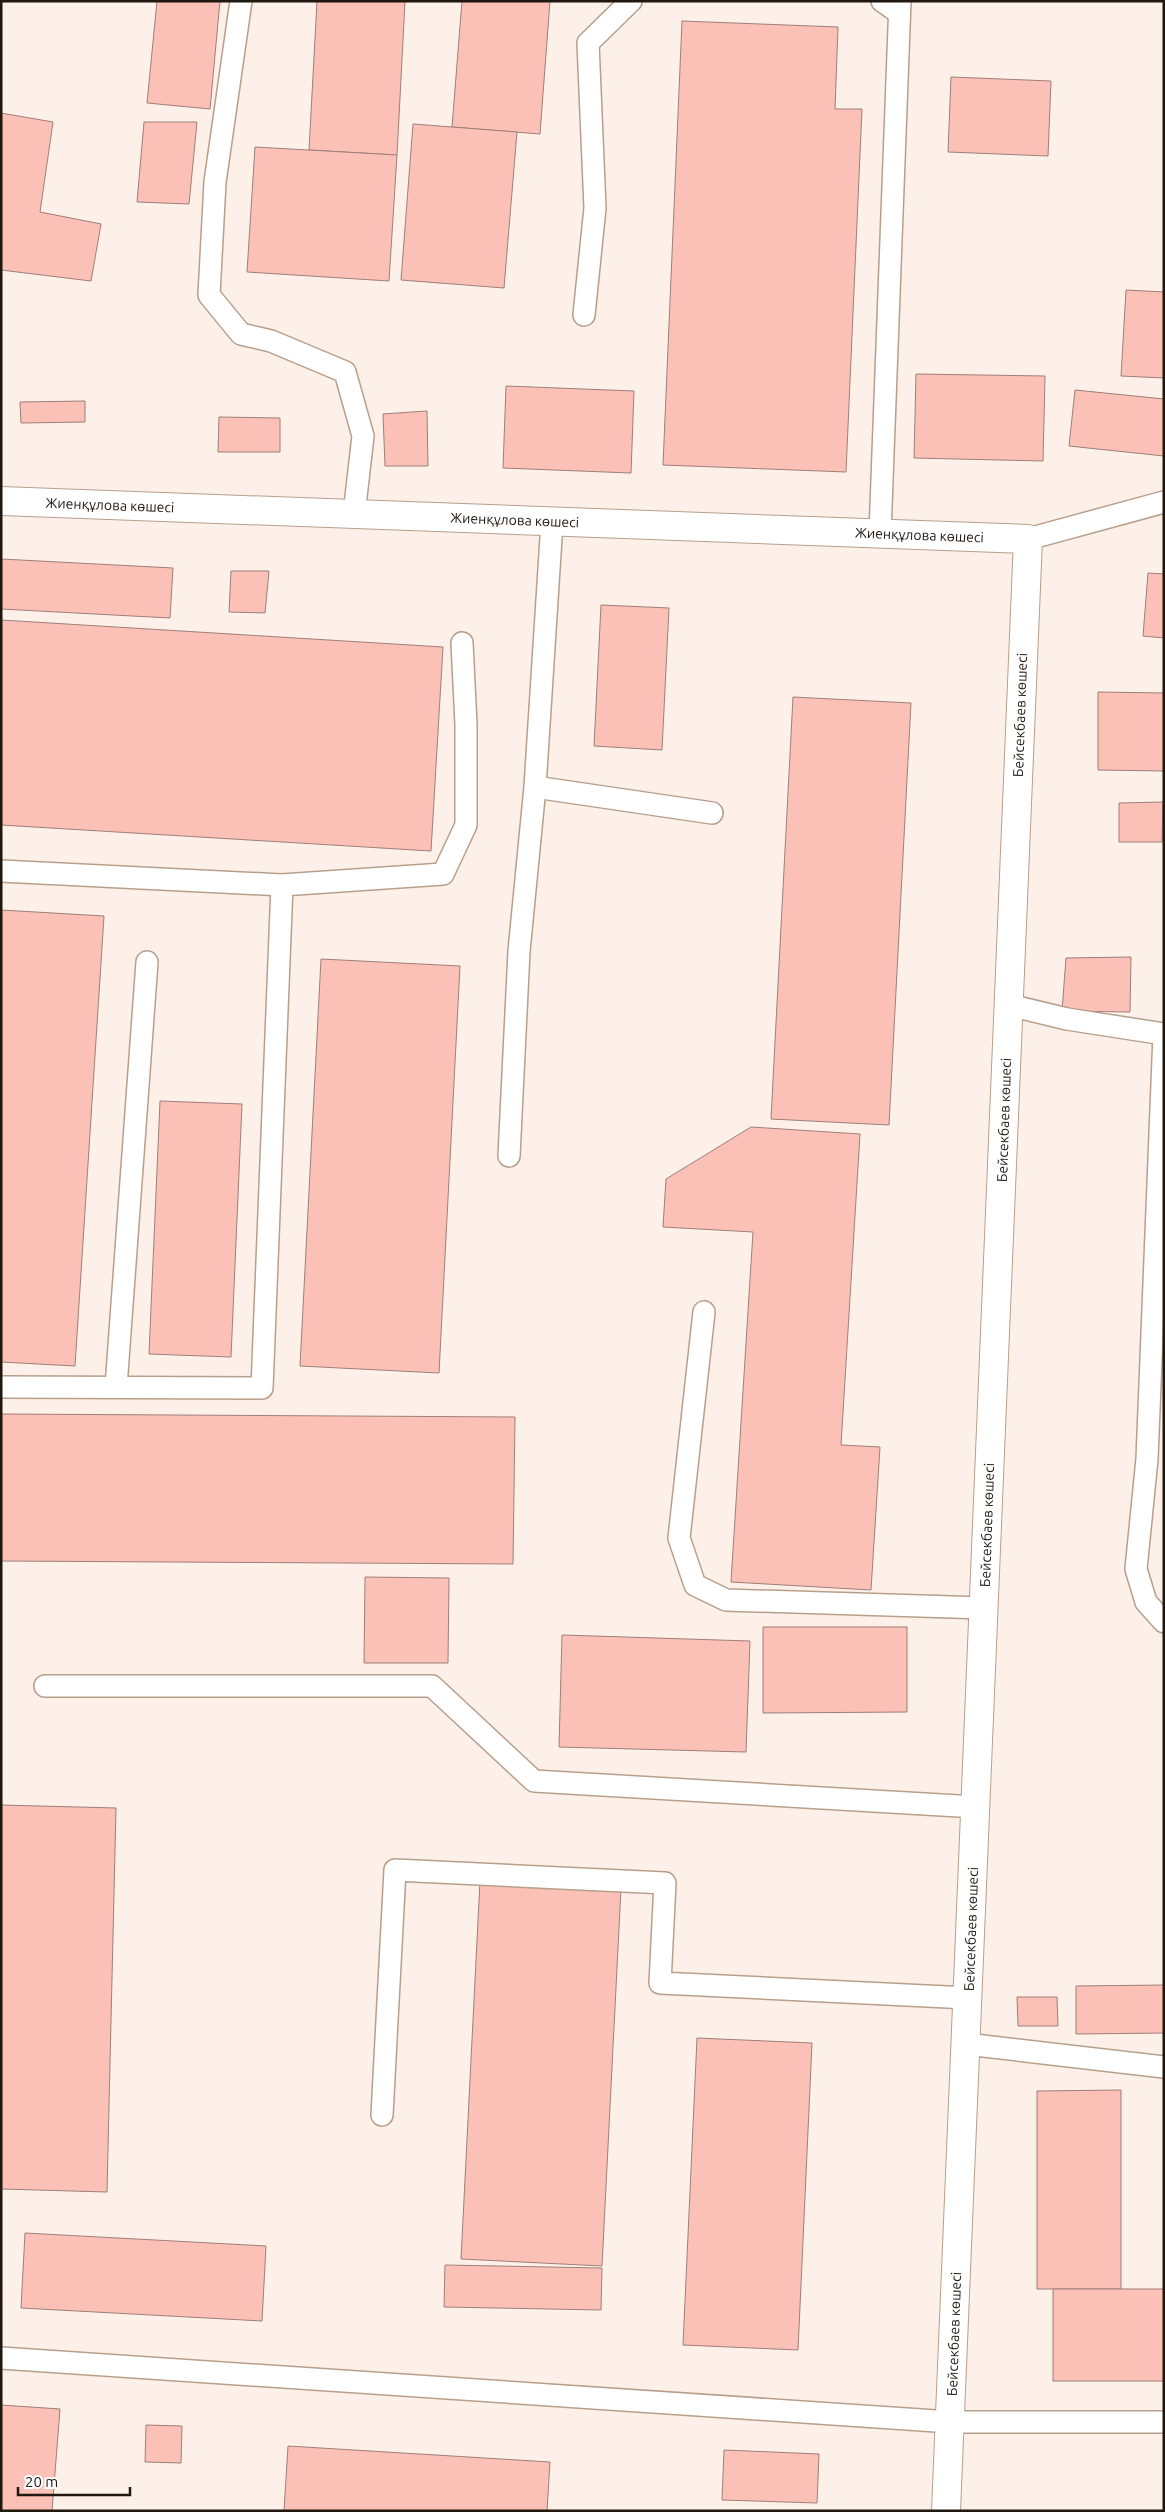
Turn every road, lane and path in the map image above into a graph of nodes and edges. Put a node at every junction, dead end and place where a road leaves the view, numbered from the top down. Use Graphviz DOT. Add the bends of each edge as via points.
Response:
graph roads {
  1 [pos="241,1"];
  2 [pos="631,1"];
  3 [pos="894,5"];
  4 [pos="584,315"];
  5 [pos="1,501"];
  6 [pos="1164,502"];
  7 [pos="354,514"];
  8 [pos="552,522"];
  9 [pos="880,534"];
  10 [pos="1028,539"];
  11 [pos="462,643"];
  12 [pos="535,787"];
  13 [pos="712,814"];
  14 [pos="1,871"];
  15 [pos="282,885"];
  16 [pos="147,962"];
  17 [pos="1009,1005"];
  18 [pos="1164,1034"];
  19 [pos="509,1156"];
  20 [pos="704,1312"];
  21 [pos="1,1387"];
  22 [pos="116,1387"];
  23 [pos="984,1608"];
  24 [pos="1164,1622"];
  25 [pos="45,1686"];
  26 [pos="976,1807"];
  27 [pos="968,1998"];
  28 [pos="966,2044"];
  29 [pos="1164,2067"];
  30 [pos="382,2115"];
  31 [pos="1,2358"];
  32 [pos="951,2422"];
  33 [pos="1164,2422"];
  34 [pos="946,2511"];
  1 -- 7 [label="lane" via="215,182 209,295 241,334 272,342 345,372 363,436"];
  2 -- 4 [label="lane" via="588,43 595,208"];
  3 -- 9 [label="lane"];
  5 -- 7 [label="street, Жиенқұлова көшесі"];
  6 -- 10 [label="lane"];
  7 -- 8 [label="street, Жиенқұлова көшесі"];
  8 -- 9 [label="street, Жиенқұлова көшесі"];
  8 -- 12 [label="lane"];
  9 -- 10 [label="street, Жиенқұлова көшесі"];
  10 -- 17 [label="street, Бейсекбаев көшесі"];
  11 -- 15 [label="lane" via="466,826 442,874"];
  12 -- 13 [label="lane"];
  12 -- 19 [label="lane" via="519,951"];
  14 -- 15 [label="lane"];
  15 -- 22 [label="lane" via="262,1388"];
  16 -- 22 [label="lane"];
  17 -- 18 [label="lane" via="1067,1019"];
  17 -- 23 [label="street, Бейсекбаев көшесі"];
  18 -- 24 [label="lane" via="1147,1459 1136,1569 1146,1602"];
  20 -- 23 [label="lane" via="679,1538 695,1585 726,1600"];
  21 -- 22 [label="lane"];
  23 -- 26 [label="street, Бейсекбаев көшесі"];
  25 -- 26 [label="lane" via="432,1686 534,1781"];
  26 -- 27 [label="street, Бейсекбаев көшесі"];
  27 -- 28 [label="street, Бейсекбаев көшесі"];
  27 -- 30 [label="lane" via="660,1982 665,1883 395,1870"];
  28 -- 29 [label="lane"];
  28 -- 32 [label="street, Бейсекбаев көшесі"];
  31 -- 32 [label="lane"];
  32 -- 33 [label="lane"];
  32 -- 34 [label="street, Бейсекбаев көшесі"];
}
